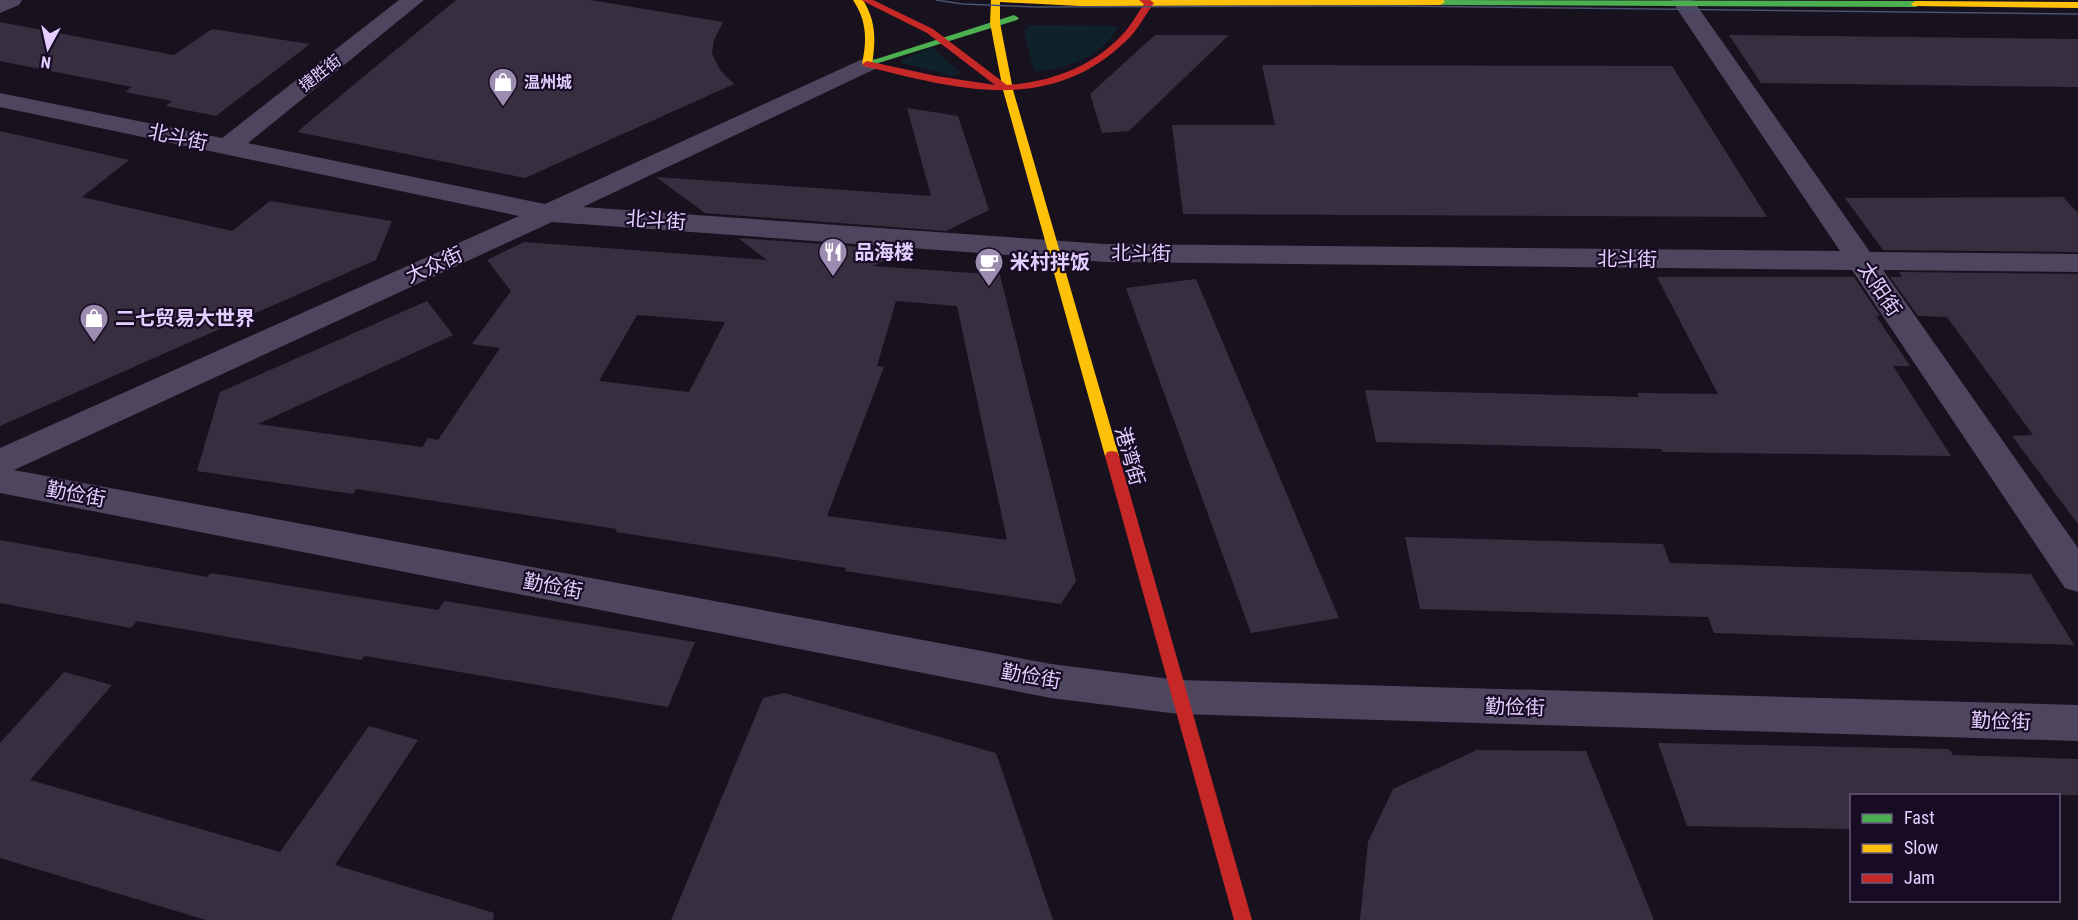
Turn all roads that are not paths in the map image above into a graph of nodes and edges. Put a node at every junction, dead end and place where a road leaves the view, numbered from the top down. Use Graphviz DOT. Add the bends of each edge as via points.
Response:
graph roads {
  1 [pos="11,0"];
  2 [pos="413,0"];
  3 [pos="858,0"];
  4 [pos="866,0"];
  5 [pos="996,0"];
  6 [pos="1003,0"];
  7 [pos="1146,1"];
  8 [pos="1386,1"];
  9 [pos="1683,1"];
  10 [pos="1080,3"];
  11 [pos="982,5"];
  12 [pos="0,6"];
  13 [pos="2076,7"];
  14 [pos="995,23"];
  15 [pos="937,32"];
  16 [pos="867,64"];
  17 [pos="1008,90"];
  18 [pos="0,100"];
  19 [pos="227,147"];
  20 [pos="548,213"];
  21 [pos="1052,249"];
  22 [pos="1861,261"];
  23 [pos="2078,263"];
  24 [pos="0,462"];
  25 [pos="0,480"];
  26 [pos="2078,577"];
  27 [pos="1178,697"];
  28 [pos="2078,723"];
  29 [pos="1243,920"];
  1 -- 12 [label="street"];
  2 -- 19 [label="street, 捷胜街"];
  3 -- 16 [label="main road" via="870,19 872,33"];
  4 -- 15 [label="main road"];
  5 -- 11 [label="main road"];
  5 -- 14 [label="main road, 港湾街"];
  6 -- 10 [label="main road"];
  7 -- 8 [label="main road"];
  7 -- 10 [label="main road"];
  7 -- 17 [label="main road" via="1124,39 1081,73 1040,87"];
  8 -- 9 [label="main road"];
  9 -- 13 [label="main road"];
  9 -- 22 [label="street, 太阳街"];
  10 -- 14 [label="main road"];
  14 -- 15 [label="main road"];
  14 -- 17 [label="main road, 港湾街"];
  15 -- 16 [label="main road"];
  15 -- 17 [label="main road"];
  16 -- 17 [label="main road"];
  16 -- 20 [label="street, 大众街"];
  17 -- 21 [label="main road, 港湾街"];
  18 -- 19 [label="street, 北斗街"];
  19 -- 20 [label="street, 北斗街"];
  20 -- 21 [label="street, 北斗街"];
  20 -- 24 [label="street, 大众街"];
  21 -- 22 [label="street, 北斗街" via="1105,253"];
  21 -- 27 [label="main road, 港湾街"];
  22 -- 23 [label="street, 北斗街"];
  22 -- 26 [label="street, 太阳街"];
  25 -- 27 [label="street, 勤俭街" via="1051,681"];
  27 -- 28 [label="street, 勤俭街"];
  27 -- 29 [label="main road, 港湾街"];
}
